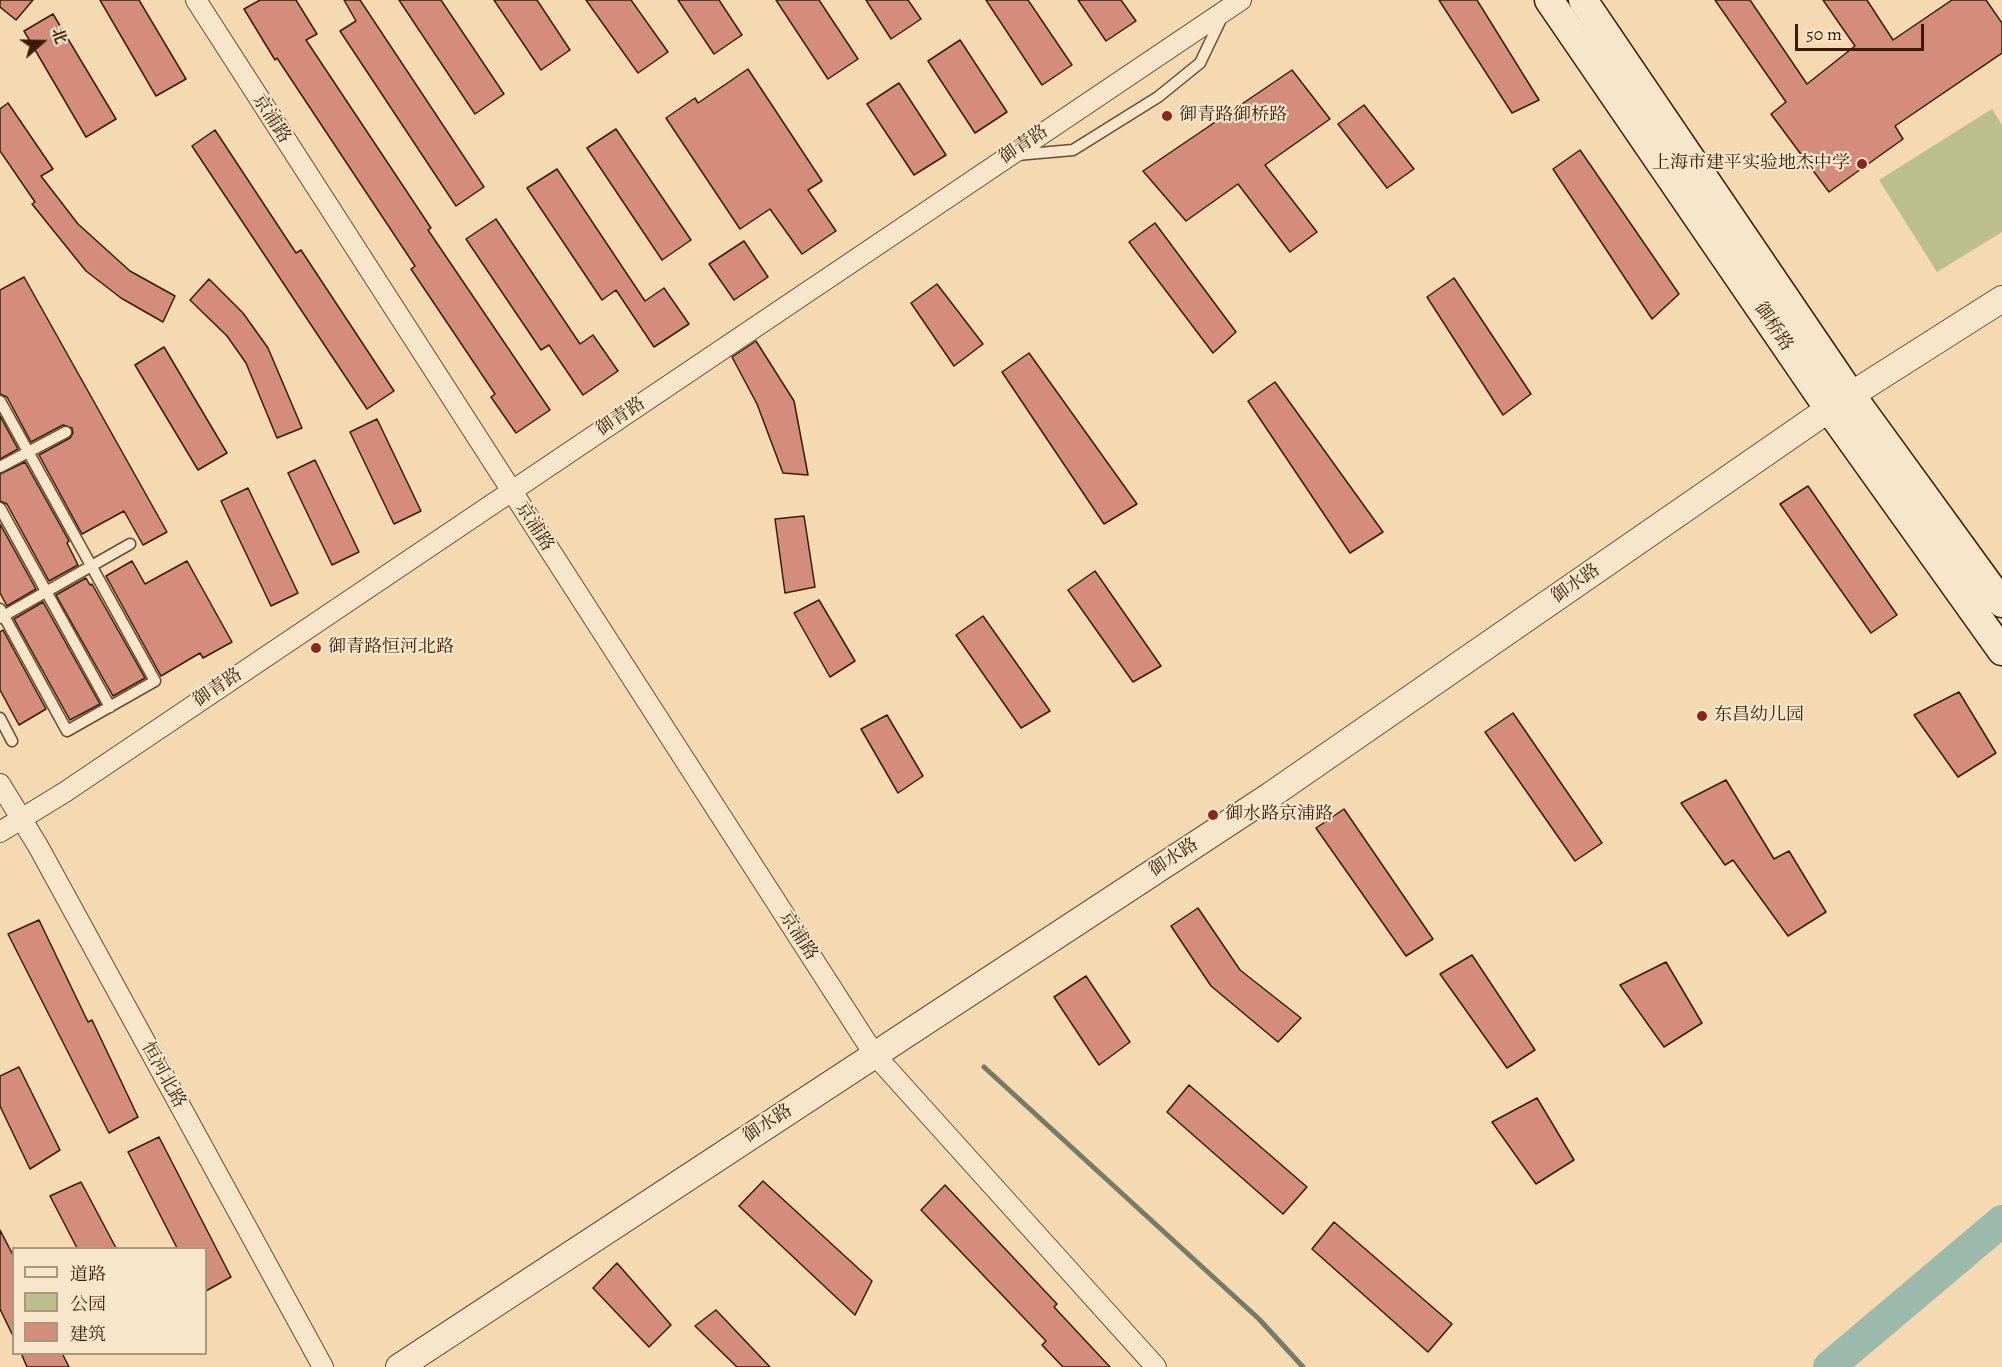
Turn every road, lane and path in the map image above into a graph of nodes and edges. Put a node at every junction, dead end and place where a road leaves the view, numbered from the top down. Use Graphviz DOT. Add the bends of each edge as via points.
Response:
graph roads {
  1 [pos="196,0"];
  2 [pos="1549,0"];
  3 [pos="1583,0"];
  4 [pos="1233,5"];
  5 [pos="1008,156"];
  6 [pos="2002,299"];
  7 [pos="0,401"];
  8 [pos="1840,402"];
  9 [pos="66,432"];
  10 [pos="28,452"];
  11 [pos="0,468"];
  12 [pos="511,491"];
  13 [pos="0,508"];
  14 [pos="130,544"];
  15 [pos="91,566"];
  16 [pos="46,591"];
  17 [pos="2002,603"];
  18 [pos="1,614"];
  19 [pos="2002,651"];
  20 [pos="110,707"];
  21 [pos="0,718"];
  22 [pos="12,741"];
  23 [pos="0,784"];
  24 [pos="22,820"];
  25 [pos="0,832"];
  26 [pos="874,1054"];
  27 [pos="323,1367"];
  28 [pos="399,1367"];
  29 [pos="1156,1367"];
  1 -- 12 [label="street, 京浦路"];
  2 -- 8 [label="main road, 御桥路"];
  3 -- 8 [label="main road, 御桥路"];
  4 -- 5 [label="street, 御青路"];
  4 -- 5 [label="lane" via="1200,63 1158,97 1073,150"];
  5 -- 12 [label="street, 御青路"];
  6 -- 8 [label="street, 御水路"];
  7 -- 10 [label="lane"];
  8 -- 17 [label="main road, 御桥路"];
  8 -- 19 [label="main road, 御桥路"];
  8 -- 26 [label="street, 御水路" via="1270,795"];
  9 -- 10 [label="lane"];
  10 -- 11 [label="lane"];
  10 -- 15 [label="lane"];
  12 -- 24 [label="street, 御青路"];
  12 -- 26 [label="street, 京浦路"];
  13 -- 16 [label="lane"];
  14 -- 15 [label="lane"];
  15 -- 16 [label="lane"];
  15 -- 20 [label="lane" via="155,681"];
  16 -- 18 [label="lane"];
  16 -- 20 [label="lane"];
  18 -- 20 [label="lane" via="67,731"];
  21 -- 22 [label="lane"];
  23 -- 24 [label="street, 恒河北路"];
  24 -- 25 [label="street, 御青路"];
  24 -- 27 [label="street, 恒河北路"];
  26 -- 28 [label="street, 御水路"];
  26 -- 29 [label="street, 京浦路"];
}
